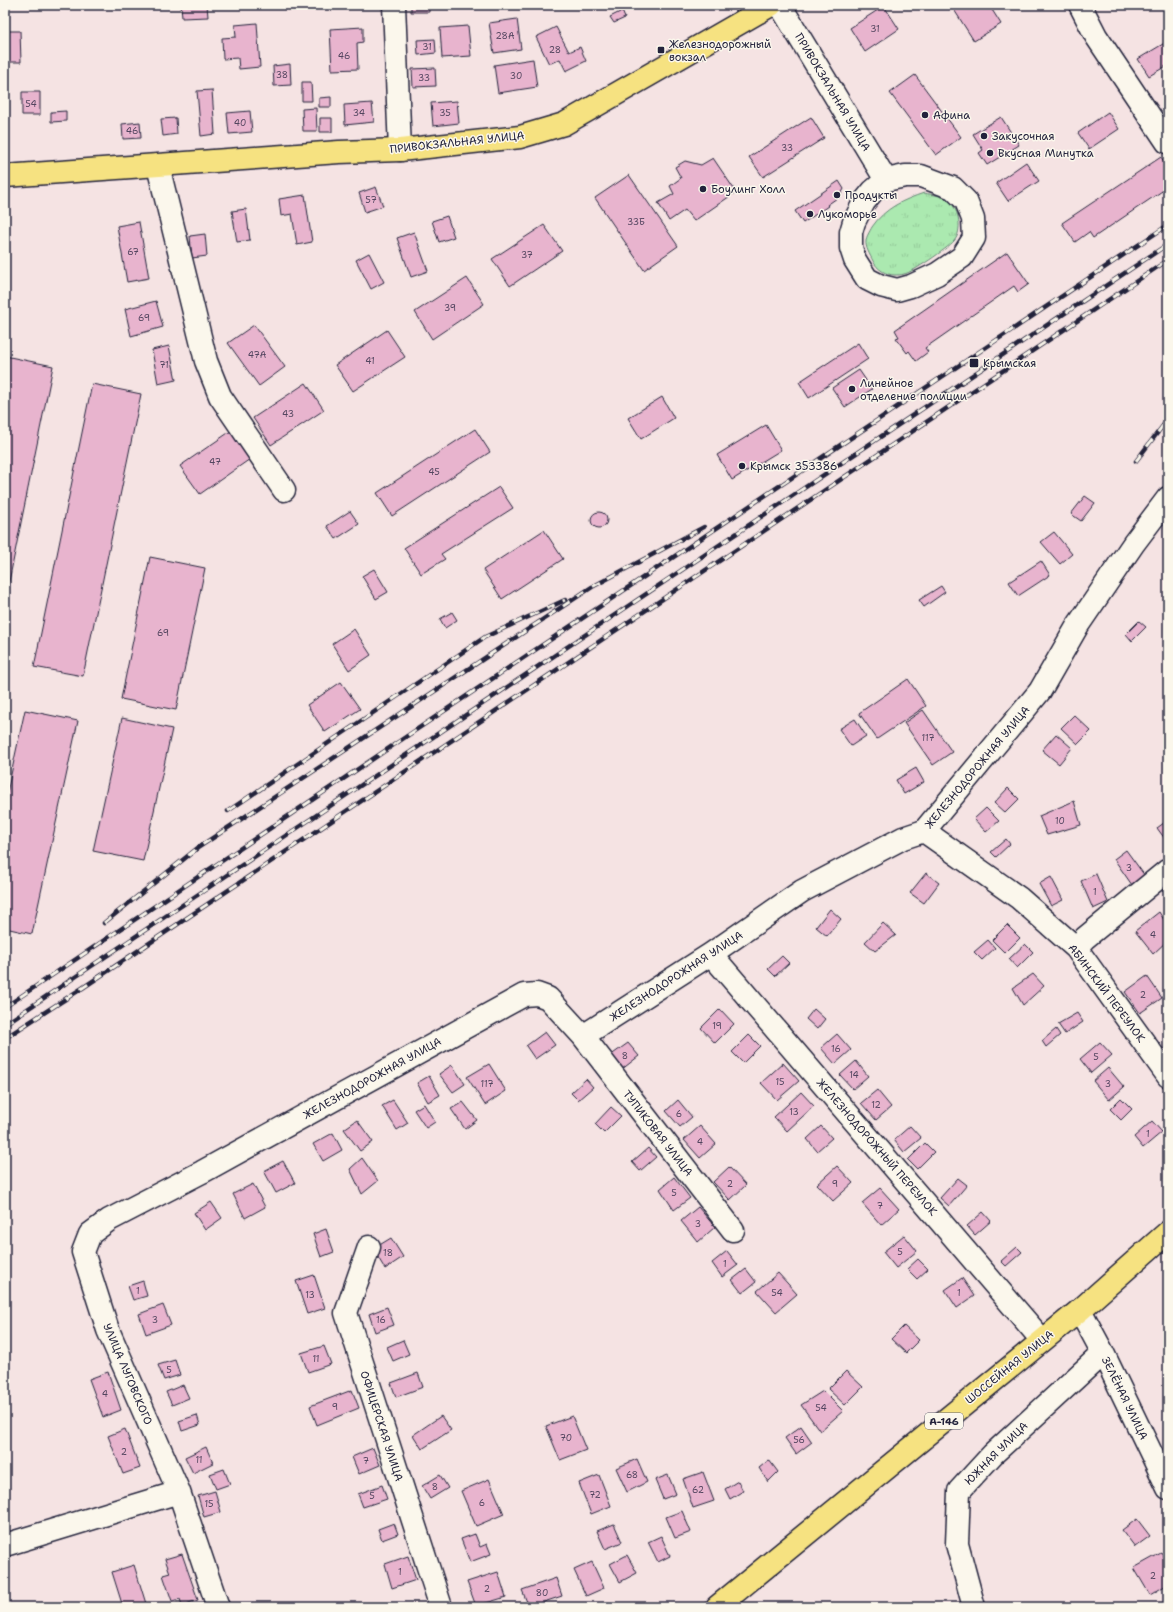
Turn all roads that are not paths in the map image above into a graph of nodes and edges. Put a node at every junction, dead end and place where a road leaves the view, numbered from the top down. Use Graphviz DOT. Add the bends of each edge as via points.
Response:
graph roads {
  1 [pos="394,5"];
  2 [pos="771,5"];
  3 [pos="780,5"];
  4 [pos="1080,5"];
  5 [pos="1168,141"];
  6 [pos="400,150"];
  7 [pos="158,166"];
  8 [pos="5,176"];
  9 [pos="886,180"];
  10 [pos="284,490"];
  11 [pos="1168,499"];
  12 [pos="924,831"];
  13 [pos="1168,870"];
  14 [pos="1076,948"];
  15 [pos="711,954"];
  16 [pos="582,1036"];
  17 [pos="1168,1076"];
  18 [pos="733,1230"];
  19 [pos="1168,1232"];
  20 [pos="369,1247"];
  21 [pos="83,1252"];
  22 [pos="1080,1310"];
  23 [pos="1042,1340"];
  24 [pos="1103,1353"];
  25 [pos="1168,1488"];
  26 [pos="179,1492"];
  27 [pos="5,1545"];
  28 [pos="218,1607"];
  29 [pos="441,1607"];
  30 [pos="717,1607"];
  31 [pos="974,1607"];
  1 -- 6 [label="street"];
  2 -- 6 [label="main road, ПРИВОКЗАЛЬНАЯ УЛИЦА" via="564,124 520,137"];
  3 -- 9 [label="street, ПРИВОКЗАЛЬНАЯ УЛИЦА"];
  4 -- 5 [label="street" via="1096,36"];
  6 -- 7 [label="main road, ПРИВОКЗАЛЬНАЯ УЛИЦА" via="339,152"];
  7 -- 8 [label="main road, ПРИВОКЗАЛЬНАЯ УЛИЦА"];
  7 -- 10 [label="street" via="206,361 220,396"];
  9 -- 9 [label="street" via="864,202 851,232 851,248 867,279 898,290 937,274 962,257 974,238 973,219 966,201 953,188 921,176"];
  11 -- 12 [label="street, ЖЕЛЕЗНОДОРОЖНАЯ УЛИЦА" via="1134,543 1078,625 1040,691"];
  12 -- 14 [label="street, АБИНСКИЙ ПЕРЕУЛОК" via="1018,898"];
  12 -- 15 [label="street, ЖЕЛЕЗНОДОРОЖНАЯ УЛИЦА" via="903,838 802,891"];
  13 -- 14 [label="street"];
  14 -- 17 [label="street, АБИНСКИЙ ПЕРЕУЛОК"];
  15 -- 16 [label="street, ЖЕЛЕЗНОДОРОЖНАЯ УЛИЦА"];
  15 -- 23 [label="street, ЖЕЛЕЗНОДОРОЖНЫЙ ПЕРЕУЛОК"];
  16 -- 18 [label="street, ТУПИКОВАЯ УЛИЦА"];
  16 -- 21 [label="street, ЖЕЛЕЗНОДОРОЖНАЯ УЛИЦА" via="548,998 537,994 524,995 202,1172 109,1220 90,1234"];
  19 -- 22 [label="main road, ШОССЕЙНАЯ УЛИЦА / А-146"];
  20 -- 29 [label="street, ОФИЦЕРСКАЯ УЛИЦА" via="346,1313"];
  21 -- 26 [label="street, УЛИЦА ЛУГОВСКОГО" via="108,1330"];
  22 -- 23 [label="main road, ШОССЕЙНАЯ УЛИЦА / А-146"];
  22 -- 24 [label="street, ЗЕЛЁНАЯ УЛИЦА"];
  23 -- 30 [label="main road, ШОССЕЙНАЯ УЛИЦА / А-146"];
  24 -- 25 [label="street, ЗЕЛЁНАЯ УЛИЦА"];
  24 -- 31 [label="street, ЮЖНАЯ УЛИЦА" via="992,1454 959,1490 957,1544"];
  26 -- 27 [label="street"];
  26 -- 28 [label="street, УЛИЦА ЛУГОВСКОГО"];
}
